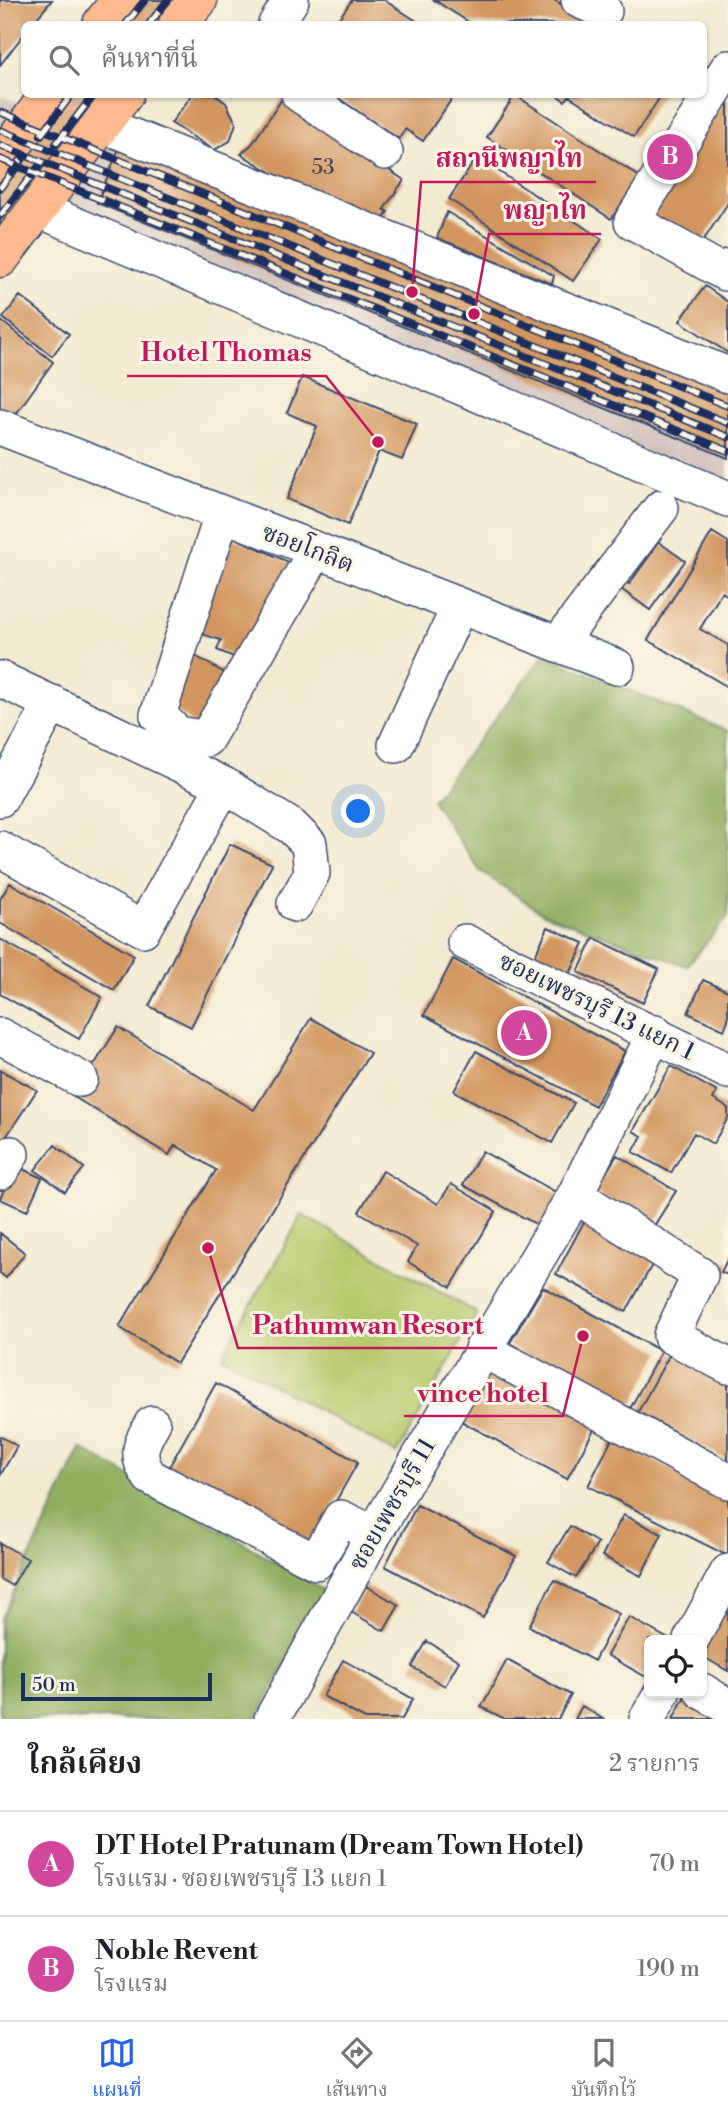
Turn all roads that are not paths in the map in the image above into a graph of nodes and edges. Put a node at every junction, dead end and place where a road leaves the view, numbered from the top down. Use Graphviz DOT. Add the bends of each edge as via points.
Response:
graph roads {
  1 [pos="121,0"];
  2 [pos="291,0"];
  3 [pos="104,21"];
  4 [pos="278,21"];
  5 [pos="728,68"];
  6 [pos="47,98"];
  7 [pos="121,98"];
  8 [pos="305,98"];
  9 [pos="101,124"];
  10 [pos="385,152"];
  11 [pos="0,162"];
  12 [pos="37,209"];
  13 [pos="0,258"];
  14 [pos="728,267"];
  15 [pos="728,375"];
  16 [pos="0,427"];
  17 [pos="728,499"];
  18 [pos="661,508"];
  19 [pos="222,515"];
  20 [pos="316,551"];
  21 [pos="458,607"];
  22 [pos="558,644"];
  23 [pos="617,667"];
  24 [pos="0,679"];
  25 [pos="52,703"];
  26 [pos="396,745"];
  27 [pos="224,785"];
  28 [pos="0,799"];
  29 [pos="0,849"];
  30 [pos="295,904"];
  31 [pos="465,942"];
  32 [pos="655,1033"];
  33 [pos="0,1037"];
  34 [pos="728,1071"];
  35 [pos="80,1079"];
  36 [pos="575,1195"];
  37 [pos="482,1349"];
  38 [pos="728,1366"];
  39 [pos="152,1424"];
  40 [pos="728,1481"];
  41 [pos="374,1534"];
  42 [pos="728,1572"];
  43 [pos="694,1635"];
  44 [pos="707,1694"];
  45 [pos="659,1698"];
  46 [pos="728,1707"];
  47 [pos="272,1719"];
  48 [pos="647,1719"];
  1 -- 3 [label="main road"];
  2 -- 4 [label="street"];
  5 -- 14 [label="street" via="632,221 725,273"];
  6 -- 11 [label="main road"];
  7 -- 9 [label="main road"];
  8 -- 10 [label="street"];
  9 -- 12 [label="main road"];
  9 -- 15 [label="street"];
  12 -- 13 [label="main road"];
  12 -- 17 [label="street"];
  16 -- 19 [label="street, ซอยโกลิต"];
  18 -- 22 [label="street"];
  19 -- 20 [label="street, ซอยโกลิต"];
  19 -- 20 [label="street" via="158,715 178,734 206,739"];
  20 -- 21 [label="street, ซอยโกลิต"];
  21 -- 22 [label="street, ซอยโกลิต"];
  21 -- 26 [label="street"];
  22 -- 23 [label="street, ซอยโกลิต"];
  24 -- 25 [label="street"];
  25 -- 27 [label="street"];
  25 -- 28 [label="street"];
  27 -- 29 [label="street" via="144,929"];
  27 -- 30 [label="street" via="292,827 309,844 313,873"];
  31 -- 32 [label="street, ซอยเพชรบุรี 13 แยก 1"];
  32 -- 34 [label="street, ซอยเพชรบุรี 13 แยก 1"];
  32 -- 36 [label="street, ซอยเพชรบุรี 11"];
  33 -- 35 [label="street"];
  36 -- 37 [label="street, ซอยเพชรบุรี 11"];
  36 -- 38 [label="street" via="700,1275 671,1336"];
  37 -- 40 [label="street"];
  37 -- 41 [label="street, ซอยเพชรบุรี 11"];
  39 -- 41 [label="street" via="139,1446 141,1464 150,1477 316,1562 341,1518"];
  41 -- 47 [label="street, ซอยเพชรบุรี 11"];
  42 -- 43 [label="street"];
  44 -- 46 [label="street"];
  45 -- 48 [label="street"];
}
